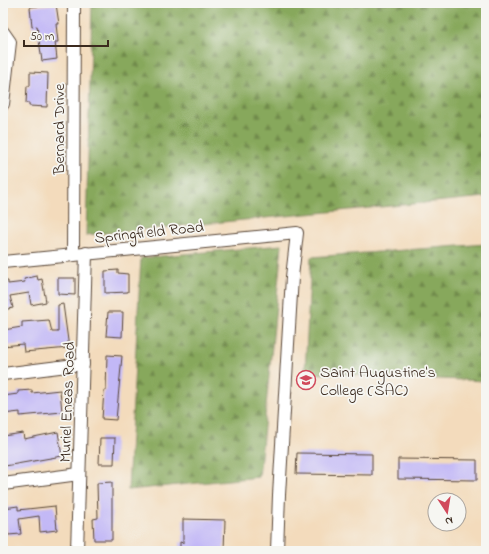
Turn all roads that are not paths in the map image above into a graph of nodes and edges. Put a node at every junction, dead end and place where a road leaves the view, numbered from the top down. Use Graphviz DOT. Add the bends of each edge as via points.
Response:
graph roads {
  1 [pos="74,3"];
  2 [pos="3,32"];
  3 [pos="3,104"];
  4 [pos="86,253"];
  5 [pos="73,255"];
  6 [pos="3,262"];
  7 [pos="83,364"];
  8 [pos="3,374"];
  9 [pos="79,474"];
  10 [pos="3,484"];
  11 [pos="77,551"];
  12 [pos="277,551"];
  1 -- 5 [label="street, Bernard Drive"];
  2 -- 3 [label="street" via="10,42"];
  4 -- 5 [label="street, Springfield Road"];
  4 -- 7 [label="street, Muriel Eneas Road"];
  4 -- 12 [label="street, Springfield Road" via="298,233 291,292"];
  5 -- 6 [label="street, Springfield Road"];
  7 -- 8 [label="street"];
  7 -- 9 [label="street, Muriel Eneas Road"];
  9 -- 10 [label="street"];
  9 -- 11 [label="street, Muriel Eneas Road"];
}
